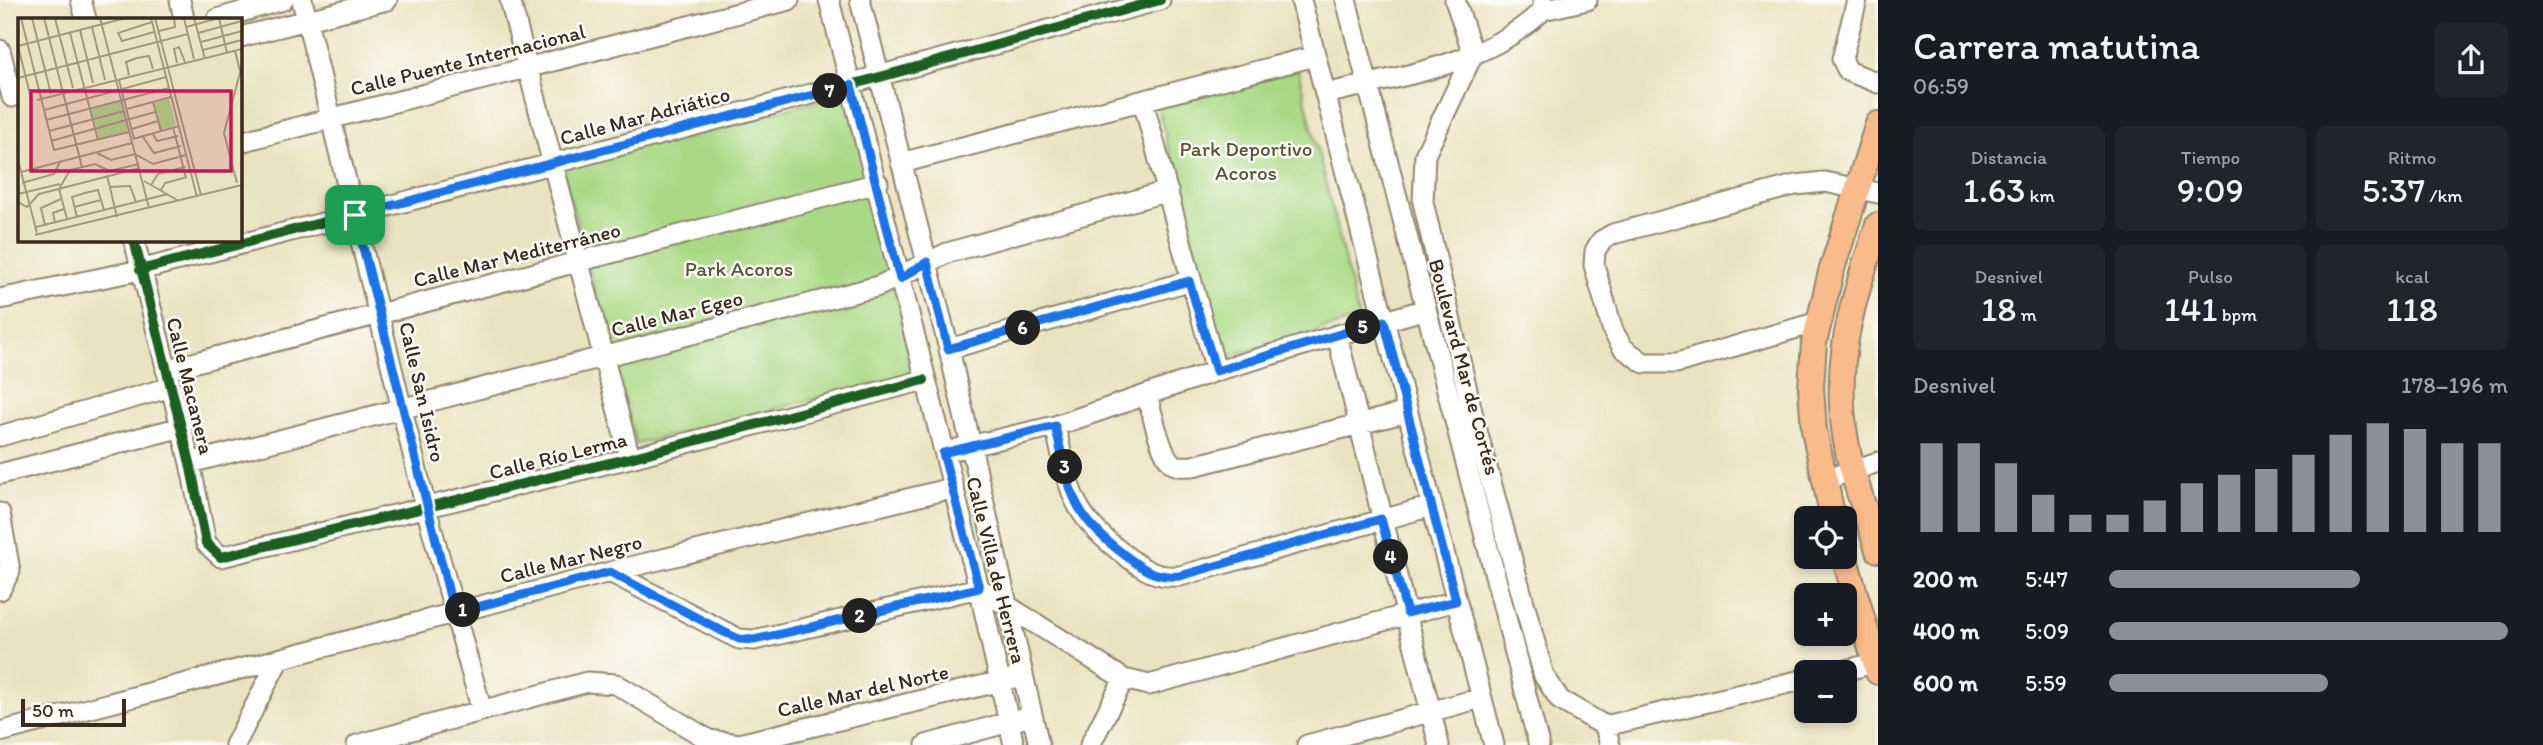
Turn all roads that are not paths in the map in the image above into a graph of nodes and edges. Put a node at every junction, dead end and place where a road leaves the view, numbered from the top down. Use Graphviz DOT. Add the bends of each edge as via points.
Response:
graph roads {
  1 [pos="81,0"];
  2 [pos="180,0"];
  3 [pos="283,0"];
  4 [pos="302,0"];
  5 [pos="387,0"];
  6 [pos="510,0"];
  7 [pos="789,0"];
  8 [pos="829,0"];
  9 [pos="860,0"];
  10 [pos="1160,0"];
  11 [pos="1301,0"];
  12 [pos="1346,0"];
  13 [pos="1455,0"];
  14 [pos="1587,0"];
  15 [pos="1857,0"];
  16 [pos="1543,5"];
  17 [pos="86,18"];
  18 [pos="184,18"];
  19 [pos="220,18"];
  20 [pos="306,19"];
  21 [pos="242,36"];
  22 [pos="0,50"];
  23 [pos="1473,54"];
  24 [pos="1315,56"];
  25 [pos="530,68"];
  26 [pos="880,75"];
  27 [pos="1367,83"];
  28 [pos="1878,83"];
  29 [pos="851,85"];
  30 [pos="1325,94"];
  31 [pos="10,98"];
  32 [pos="1143,101"];
  33 [pos="329,119"];
  34 [pos="1878,124"];
  35 [pos="242,141"];
  36 [pos="555,163"];
  37 [pos="901,163"];
  38 [pos="878,183"];
  39 [pos="1168,191"];
  40 [pos="1869,191"];
  41 [pos="355,215"];
  42 [pos="1878,225"];
  43 [pos="134,242"];
  44 [pos="927,262"];
  45 [pos="579,263"];
  46 [pos="141,270"];
  47 [pos="900,279"];
  48 [pos="1189,281"];
  49 [pos="0,299"];
  50 [pos="1426,309"];
  51 [pos="380,314"];
  52 [pos="1384,321"];
  53 [pos="1818,321"];
  54 [pos="1337,335"];
  55 [pos="948,349"];
  56 [pos="601,357"];
  57 [pos="1216,371"];
  58 [pos="169,379"];
  59 [pos="924,380"];
  60 [pos="1147,396"];
  61 [pos="403,410"];
  62 [pos="1408,412"];
  63 [pos="1359,424"];
  64 [pos="1055,426"];
  65 [pos="182,427"];
  66 [pos="0,436"];
  67 [pos="969,446"];
  68 [pos="943,453"];
  69 [pos="630,458"];
  70 [pos="1878,462"];
  71 [pos="190,463"];
  72 [pos="1854,471"];
  73 [pos="0,474"];
  74 [pos="1824,480"];
  75 [pos="952,488"];
  76 [pos="1432,506"];
  77 [pos="1830,506"];
  78 [pos="426,508"];
  79 [pos="0,513"];
  80 [pos="1381,519"];
  81 [pos="1874,524"];
  82 [pos="206,543"];
  83 [pos="1878,550"];
  84 [pos="1848,569"];
  85 [pos="610,572"];
  86 [pos="979,588"];
  87 [pos="0,590"];
  88 [pos="1456,601"];
  89 [pos="1007,606"];
  90 [pos="454,613"];
  91 [pos="1407,613"];
  92 [pos="279,659"];
  93 [pos="1877,665"];
  94 [pos="1857,669"];
  95 [pos="1025,675"];
  96 [pos="1124,679"];
  97 [pos="1001,681"];
  98 [pos="1794,682"];
  99 [pos="1481,698"];
  100 [pos="482,711"];
  101 [pos="1430,712"];
  102 [pos="1033,715"];
  103 [pos="1009,723"];
  104 [pos="0,732"];
  105 [pos="1608,736"];
  106 [pos="709,743"];
  107 [pos="235,745"];
  108 [pos="357,745"];
  109 [pos="926,745"];
  110 [pos="1014,745"];
  111 [pos="1039,745"];
  112 [pos="1090,745"];
  113 [pos="1307,745"];
  114 [pos="1439,745"];
  115 [pos="1494,745"];
  116 [pos="1539,745"];
  1 -- 17 [label="street"];
  2 -- 18 [label="street"];
  3 -- 19 [label="street"];
  4 -- 20 [label="street, Calle San Isidro"];
  5 -- 20 [label="street"];
  6 -- 25 [label="street"];
  7 -- 25 [label="street, Calle Puente Internacional"];
  8 -- 29 [label="street, Calle Villa de Herrera"];
  9 -- 26 [label="street, Calle Villa de Herrera"];
  10 -- 26 [label="street, Calle Mar Adriático"];
  11 -- 24 [label="street"];
  12 -- 27 [label="street, Boulevard Mar de Cortés"];
  13 -- 23 [label="street"];
  14 -- 16 [label="street"];
  15 -- 28 [label="street" via="1842,59 1848,71"];
  16 -- 23 [label="street" via="1523,29"];
  20 -- 21 [label="street"];
  20 -- 33 [label="street, Calle San Isidro"];
  22 -- 31 [label="street"];
  23 -- 27 [label="street"];
  23 -- 105 [label="street" via="1425,155 1426,224 1544,676 1560,700"];
  24 -- 30 [label="street"];
  24 -- 32 [label="street"];
  25 -- 33 [label="street, Calle Puente Internacional"];
  25 -- 36 [label="street"];
  26 -- 29 [label="street, Calle Mar Adriático"];
  26 -- 37 [label="street, Calle Villa de Herrera"];
  27 -- 30 [label="street"];
  27 -- 50 [label="street, Boulevard Mar de Cortés"];
  29 -- 36 [label="street, Calle Mar Adriático"];
  29 -- 38 [label="street, Calle Villa de Herrera"];
  30 -- 52 [label="street"];
  32 -- 37 [label="street"];
  32 -- 39 [label="street"];
  33 -- 35 [label="street, Calle Puente Internacional"];
  33 -- 41 [label="street, Calle San Isidro"];
  34 -- 40 [label="main road"];
  36 -- 41 [label="street, Calle Mar Adriático"];
  36 -- 45 [label="street"];
  37 -- 44 [label="street, Calle Villa de Herrera"];
  38 -- 45 [label="street, Calle Mar Mediterráneo"];
  38 -- 47 [label="street, Calle Villa de Herrera"];
  39 -- 44 [label="street, Calle Mar Egeo"];
  39 -- 48 [label="street"];
  40 -- 53 [label="main road" via="1831,272"];
  40 -- 53 [label="street" via="1825,182 1795,185 1613,234 1595,251 1594,265 1613,331 1623,348 1644,362 1677,363"];
  41 -- 46 [label="street, Calle Mar Adriático"];
  41 -- 51 [label="street, Calle San Isidro"];
  42 -- 72 [label="main road" via="1851,307 1842,360 1842,411"];
  43 -- 46 [label="street, Calle Macanera"];
  44 -- 47 [label="street, Calle Mar Egeo"];
  44 -- 55 [label="street, Calle Villa de Herrera"];
  45 -- 51 [label="street, Calle Mar Mediterráneo"];
  45 -- 56 [label="street"];
  46 -- 49 [label="street, Calle Mar Adriático"];
  46 -- 58 [label="street, Calle Macanera"];
  47 -- 56 [label="street, Calle Mar Egeo"];
  47 -- 59 [label="street, Calle Villa de Herrera"];
  48 -- 55 [label="street"];
  48 -- 57 [label="street"];
  50 -- 52 [label="street"];
  50 -- 116 [label="street, Boulevard Mar de Cortés"];
  51 -- 58 [label="street, Calle Mar Mediterráneo"];
  51 -- 61 [label="street, Calle San Isidro"];
  52 -- 54 [label="street"];
  52 -- 62 [label="street"];
  53 -- 74 [label="main road" via="1811,387"];
  54 -- 57 [label="street"];
  54 -- 63 [label="street"];
  55 -- 67 [label="street, Calle Villa de Herrera"];
  56 -- 61 [label="street, Calle Mar Egeo"];
  56 -- 69 [label="street"];
  57 -- 60 [label="street"];
  58 -- 65 [label="street, Calle Macanera"];
  58 -- 66 [label="street, Calle Mar Mediterráneo"];
  59 -- 68 [label="street, Calle Villa de Herrera"];
  59 -- 69 [label="street, Calle Río Lerma"];
  60 -- 63 [label="street" via="1165,452 1170,462 1179,466"];
  60 -- 64 [label="street"];
  61 -- 71 [label="street, Calle Mar Egeo"];
  61 -- 78 [label="street, Calle San Isidro"];
  62 -- 63 [label="street"];
  62 -- 76 [label="street"];
  63 -- 80 [label="street"];
  64 -- 67 [label="street"];
  64 -- 80 [label="street" via="1078,510 1098,535 1156,576 1180,576"];
  65 -- 71 [label="street, Calle Macanera"];
  65 -- 73 [label="street"];
  67 -- 68 [label="street"];
  67 -- 89 [label="street, Calle Villa de Herrera"];
  68 -- 75 [label="street, Calle Villa de Herrera"];
  69 -- 78 [label="street, Calle Río Lerma"];
  70 -- 72 [label="street"];
  71 -- 82 [label="street, Calle Macanera"];
  72 -- 74 [label="street"];
  72 -- 81 [label="main road"];
  74 -- 77 [label="main road"];
  75 -- 85 [label="street, Calle Mar Negro"];
  75 -- 86 [label="street, Calle Villa de Herrera"];
  76 -- 80 [label="street"];
  76 -- 88 [label="street"];
  78 -- 82 [label="street, Calle Río Lerma" via="231,557 212,552"];
  78 -- 90 [label="street, Calle San Isidro"];
  79 -- 87 [label="street" via="10,570"];
  80 -- 91 [label="street"];
  81 -- 83 [label="main road"];
  84 -- 93 [label="main road"];
  85 -- 86 [label="street" via="724,632 754,640"];
  85 -- 90 [label="street, Calle Mar Negro"];
  86 -- 89 [label="street"];
  86 -- 97 [label="street, Calle Villa de Herrera"];
  88 -- 91 [label="street"];
  88 -- 99 [label="street"];
  89 -- 95 [label="street, Calle Villa de Herrera"];
  89 -- 96 [label="street"];
  90 -- 92 [label="street, Calle Mar Negro"];
  90 -- 100 [label="street, Calle San Isidro"];
  91 -- 96 [label="street" via="1166,683 1149,685"];
  91 -- 101 [label="street"];
  92 -- 104 [label="street, Calle Mar Negro"];
  92 -- 107 [label="street"];
  93 -- 94 [label="street"];
  95 -- 97 [label="street, Calle Mar del Norte"];
  95 -- 102 [label="street, Calle Villa de Herrera"];
  96 -- 112 [label="street"];
  97 -- 103 [label="street, Calle Villa de Herrera"];
  97 -- 106 [label="street, Calle Mar del Norte" via="739,744"];
  98 -- 105 [label="street"];
  99 -- 101 [label="street"];
  99 -- 115 [label="street"];
  100 -- 106 [label="street, Calle Mar del Norte" via="602,681 636,694"];
  100 -- 108 [label="street, Calle Mar del Norte"];
  101 -- 113 [label="street"];
  101 -- 114 [label="street"];
  102 -- 103 [label="street"];
  102 -- 111 [label="street, Calle Villa de Herrera"];
  103 -- 109 [label="street"];
  103 -- 110 [label="street, Calle Villa de Herrera"];
}
